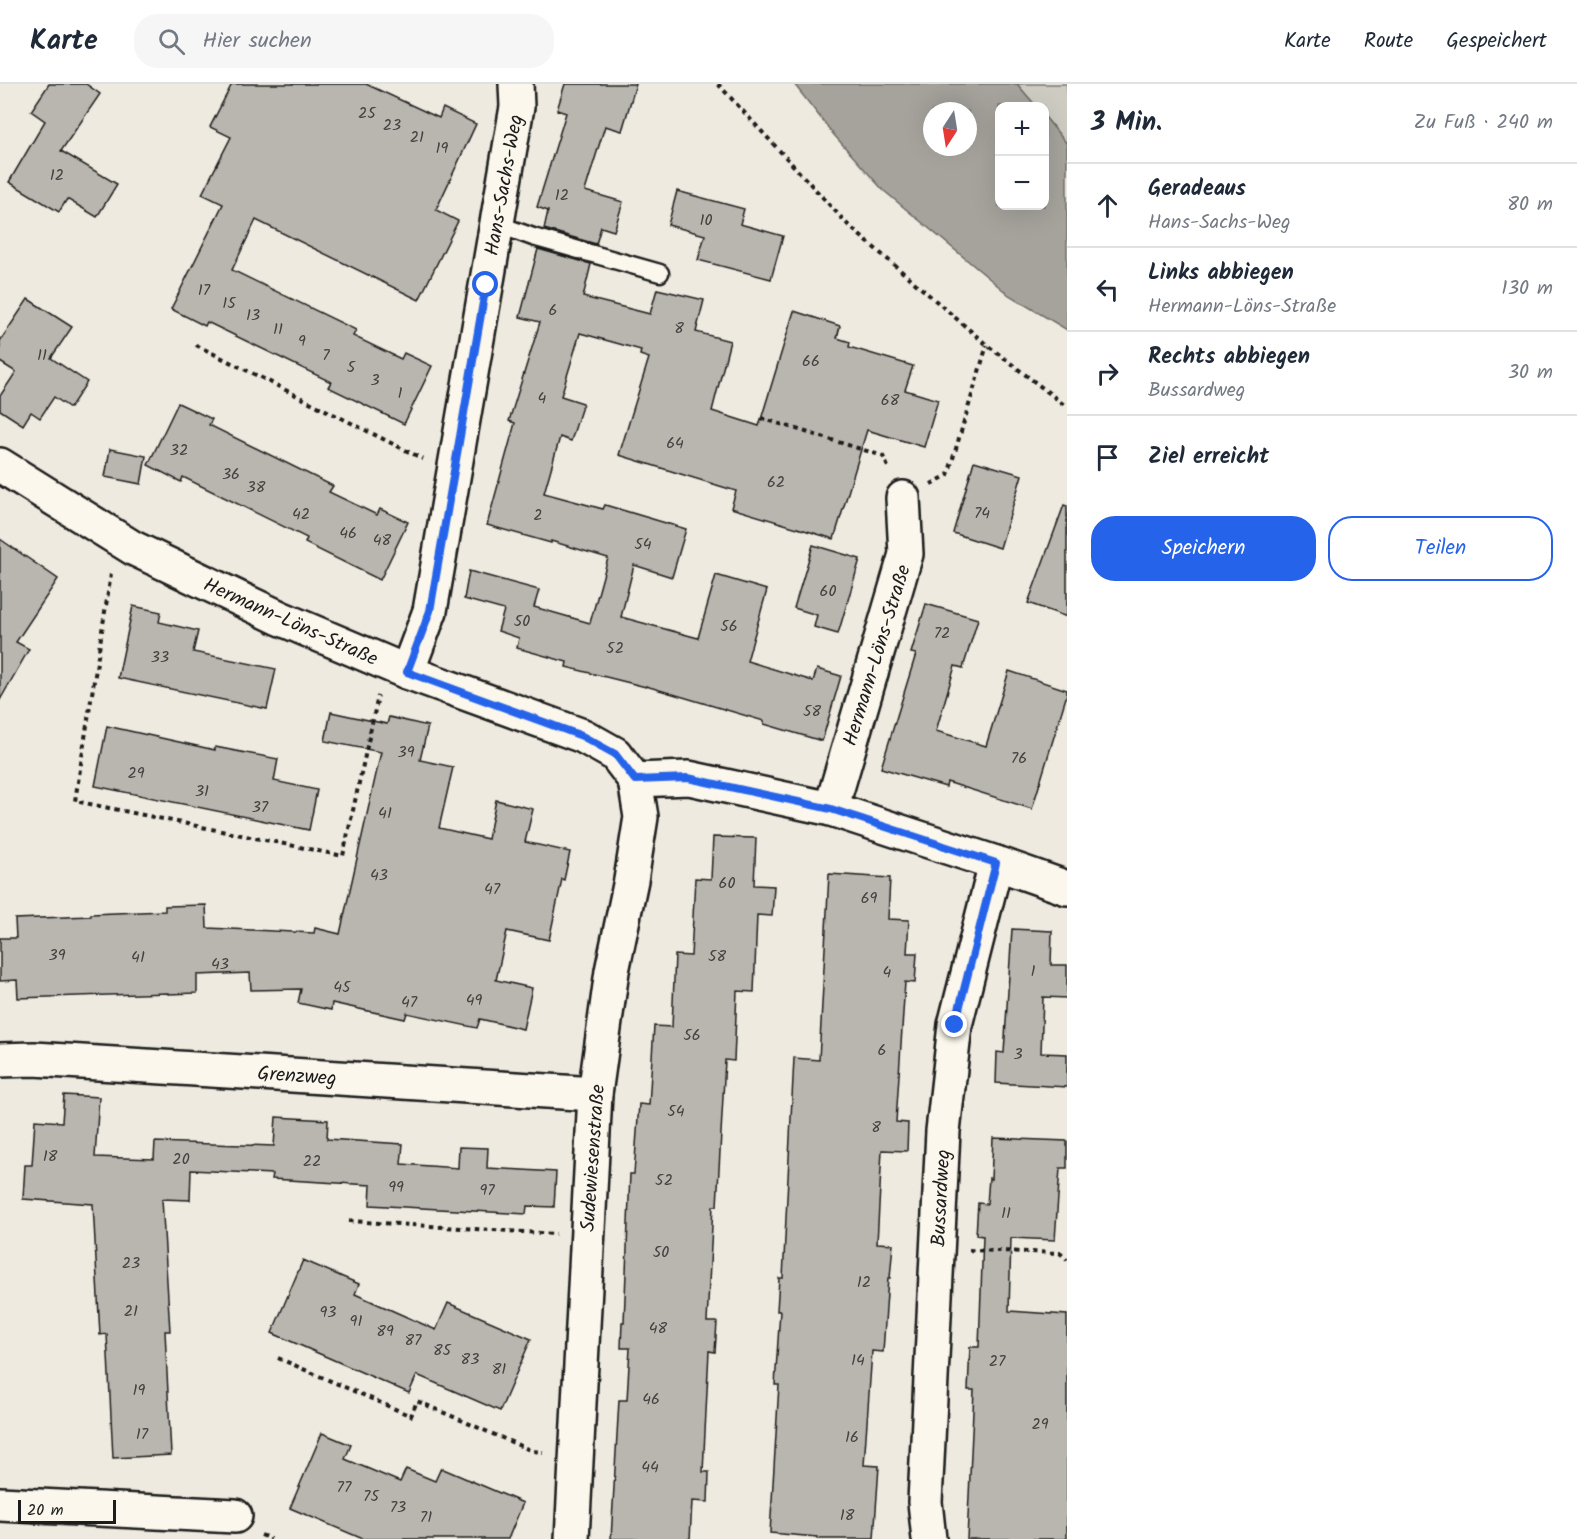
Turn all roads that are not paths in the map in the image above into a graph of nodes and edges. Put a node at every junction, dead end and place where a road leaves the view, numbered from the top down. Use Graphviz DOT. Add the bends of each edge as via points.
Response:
graph roads {
  1 [pos="516,84"];
  2 [pos="497,224"];
  3 [pos="660,273"];
  4 [pos="2,469"];
  5 [pos="903,498"];
  6 [pos="396,668"];
  7 [pos="635,780"];
  8 [pos="831,809"];
  9 [pos="996,863"];
  10 [pos="1067,888"];
  11 [pos="0,1060"];
  12 [pos="595,1094"];
  13 [pos="0,1504"];
  14 [pos="235,1516"];
  15 [pos="572,1539"];
  16 [pos="929,1539"];
  1 -- 2 [label="street, Hans-Sachs-Weg" via="517,108"];
  2 -- 3 [label="lane"];
  2 -- 6 [label="street, Hans-Sachs-Weg" via="430,611"];
  4 -- 6 [label="street, Hermann-Löns-Straße" via="133,548"];
  5 -- 8 [label="street, Hermann-Löns-Straße" via="906,554"];
  6 -- 7 [label="street, Hermann-Löns-Straße" via="582,736 615,754"];
  7 -- 8 [label="street" via="688,778"];
  7 -- 12 [label="street, Sudewiesenstraße" via="641,817 612,970"];
  8 -- 9 [label="street"];
  9 -- 10 [label="street"];
  9 -- 16 [label="street, Bussardweg" via="955,1025 943,1131 925,1502"];
  11 -- 12 [label="street, Grenzweg"];
  12 -- 15 [label="street, Sudewiesenstraße"];
  13 -- 14 [label="street"];
}
